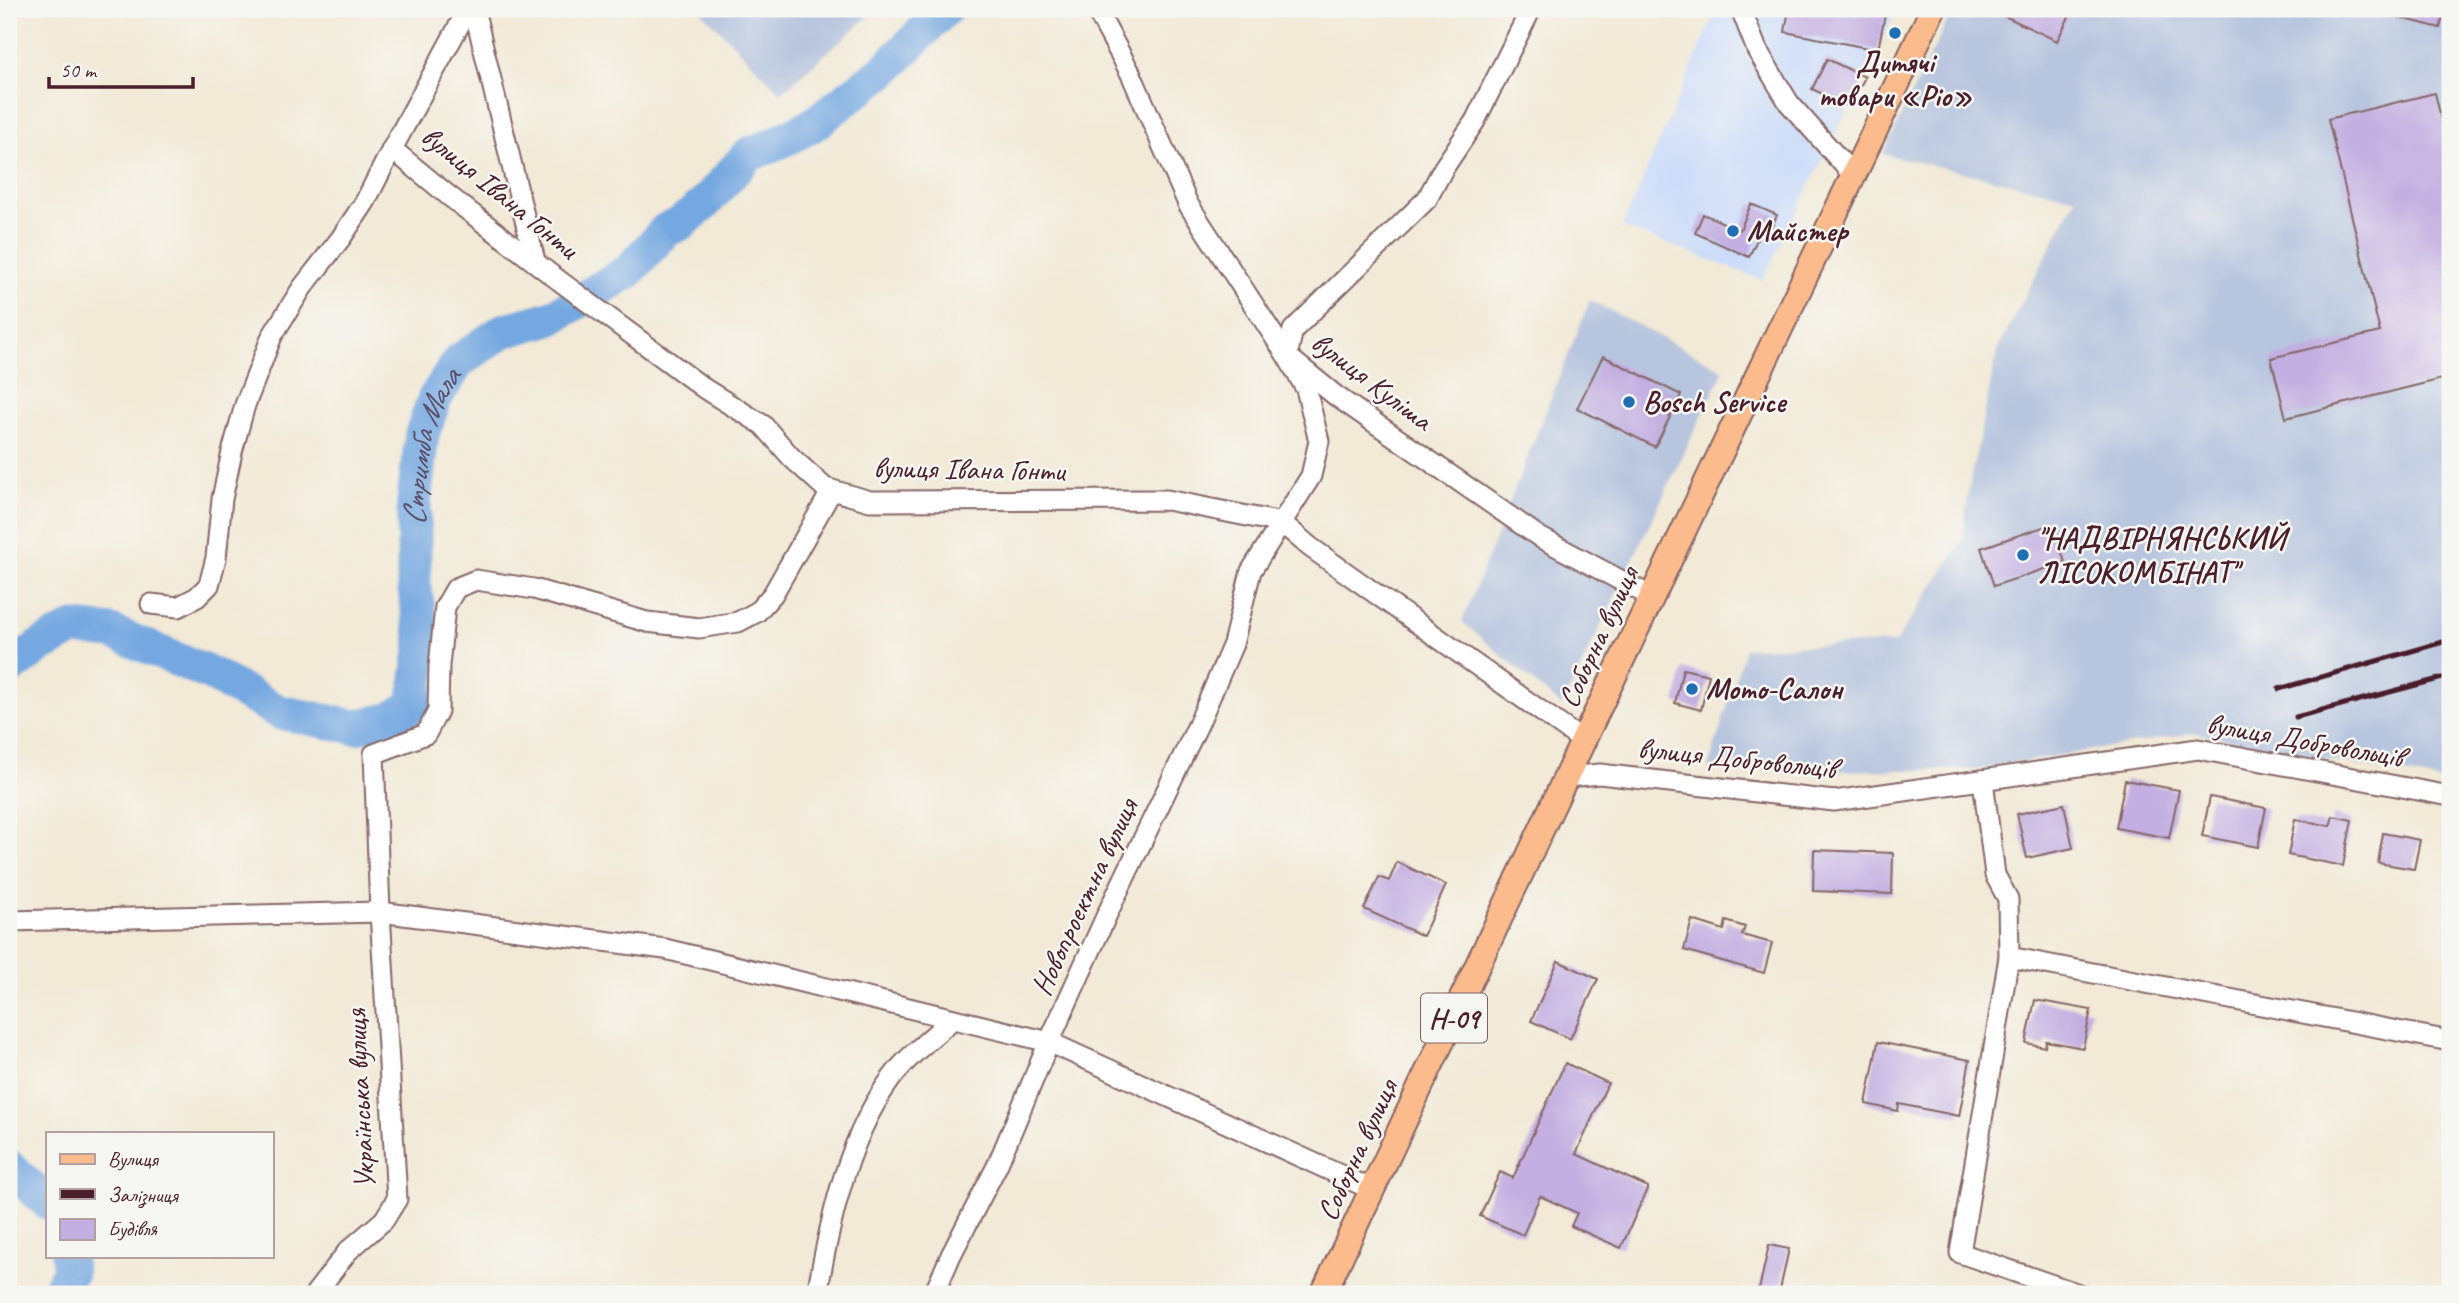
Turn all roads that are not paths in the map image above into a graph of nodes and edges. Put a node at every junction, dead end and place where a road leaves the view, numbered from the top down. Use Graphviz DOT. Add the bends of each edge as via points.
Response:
graph roads {
  1 [pos="468,9"];
  2 [pos="474,9"];
  3 [pos="1096,9"];
  4 [pos="1531,9"];
  5 [pos="1741,9"];
  6 [pos="1933,9"];
  7 [pos="392,149"];
  8 [pos="1853,175"];
  9 [pos="542,267"];
  10 [pos="1287,356"];
  11 [pos="832,489"];
  12 [pos="1282,523"];
  13 [pos="1652,597"];
  14 [pos="151,604"];
  15 [pos="1583,741"];
  16 [pos="1567,777"];
  17 [pos="1983,780"];
  18 [pos="2450,796"];
  19 [pos="380,912"];
  20 [pos="9,921"];
  21 [pos="2009,957"];
  22 [pos="953,1019"];
  23 [pos="2450,1041"];
  24 [pos="1049,1042"];
  25 [pos="1373,1191"];
  26 [pos="315,1294"];
  27 [pos="817,1294"];
  28 [pos="934,1294"];
  29 [pos="1323,1294"];
  30 [pos="2079,1294"];
  1 -- 7 [label="street, вулиця Івана Гонти"];
  2 -- 9 [label="street"];
  3 -- 10 [label="street, вулиця Куліша" via="1131,74 1188,204"];
  4 -- 10 [label="street" via="1475,121 1427,199 1293,330"];
  5 -- 8 [label="street" via="1757,50 1789,103"];
  6 -- 8 [label="main road, Соборна вулиця / Н-09"];
  7 -- 9 [label="street, вулиця Івана Гонти"];
  7 -- 14 [label="street" via="365,202 272,336 232,452 209,585 178,607"];
  8 -- 13 [label="main road, Соборна вулиця / Н-09"];
  9 -- 11 [label="street, вулиця Івана Гонти" via="705,389 763,425 792,458"];
  10 -- 12 [label="street, Новопроектна вулиця" via="1306,390 1320,441 1311,476"];
  10 -- 13 [label="street, вулиця Куліша" via="1336,396 1541,538"];
  11 -- 12 [label="street, вулиця Івана Гонти" via="870,501 1167,500"];
  11 -- 19 [label="street, Українська вулиця" via="773,594 757,612 738,622 699,628 647,622 534,589 476,580 456,588 445,607 438,711 426,734 374,754"];
  12 -- 15 [label="street, вулиця Івана Гонти"];
  12 -- 24 [label="street, Новопроектна вулиця" via="1251,570 1233,644"];
  13 -- 15 [label="main road, Соборна вулиця / Н-09"];
  15 -- 16 [label="main road, Соборна вулиця / Н-09"];
  16 -- 17 [label="street, вулиця Добровольців" via="1600,774 1833,801"];
  16 -- 25 [label="main road, Соборна вулиця / Н-09"];
  17 -- 18 [label="street, вулиця Добровольців" via="2198,749"];
  17 -- 21 [label="street" via="1995,875 2008,900"];
  19 -- 20 [label="street"];
  19 -- 22 [label="street" via="665,949"];
  19 -- 26 [label="street, Українська вулиця" via="397,1199 384,1220 348,1251"];
  21 -- 23 [label="street"];
  21 -- 30 [label="street" via="1961,1253"];
  22 -- 24 [label="street"];
  22 -- 27 [label="street" via="898,1070 880,1095 841,1184"];
  24 -- 25 [label="street"];
  24 -- 28 [label="street, Новопроектна вулиця" via="997,1166"];
  25 -- 29 [label="main road, Соборна вулиця / Н-09"];
}
